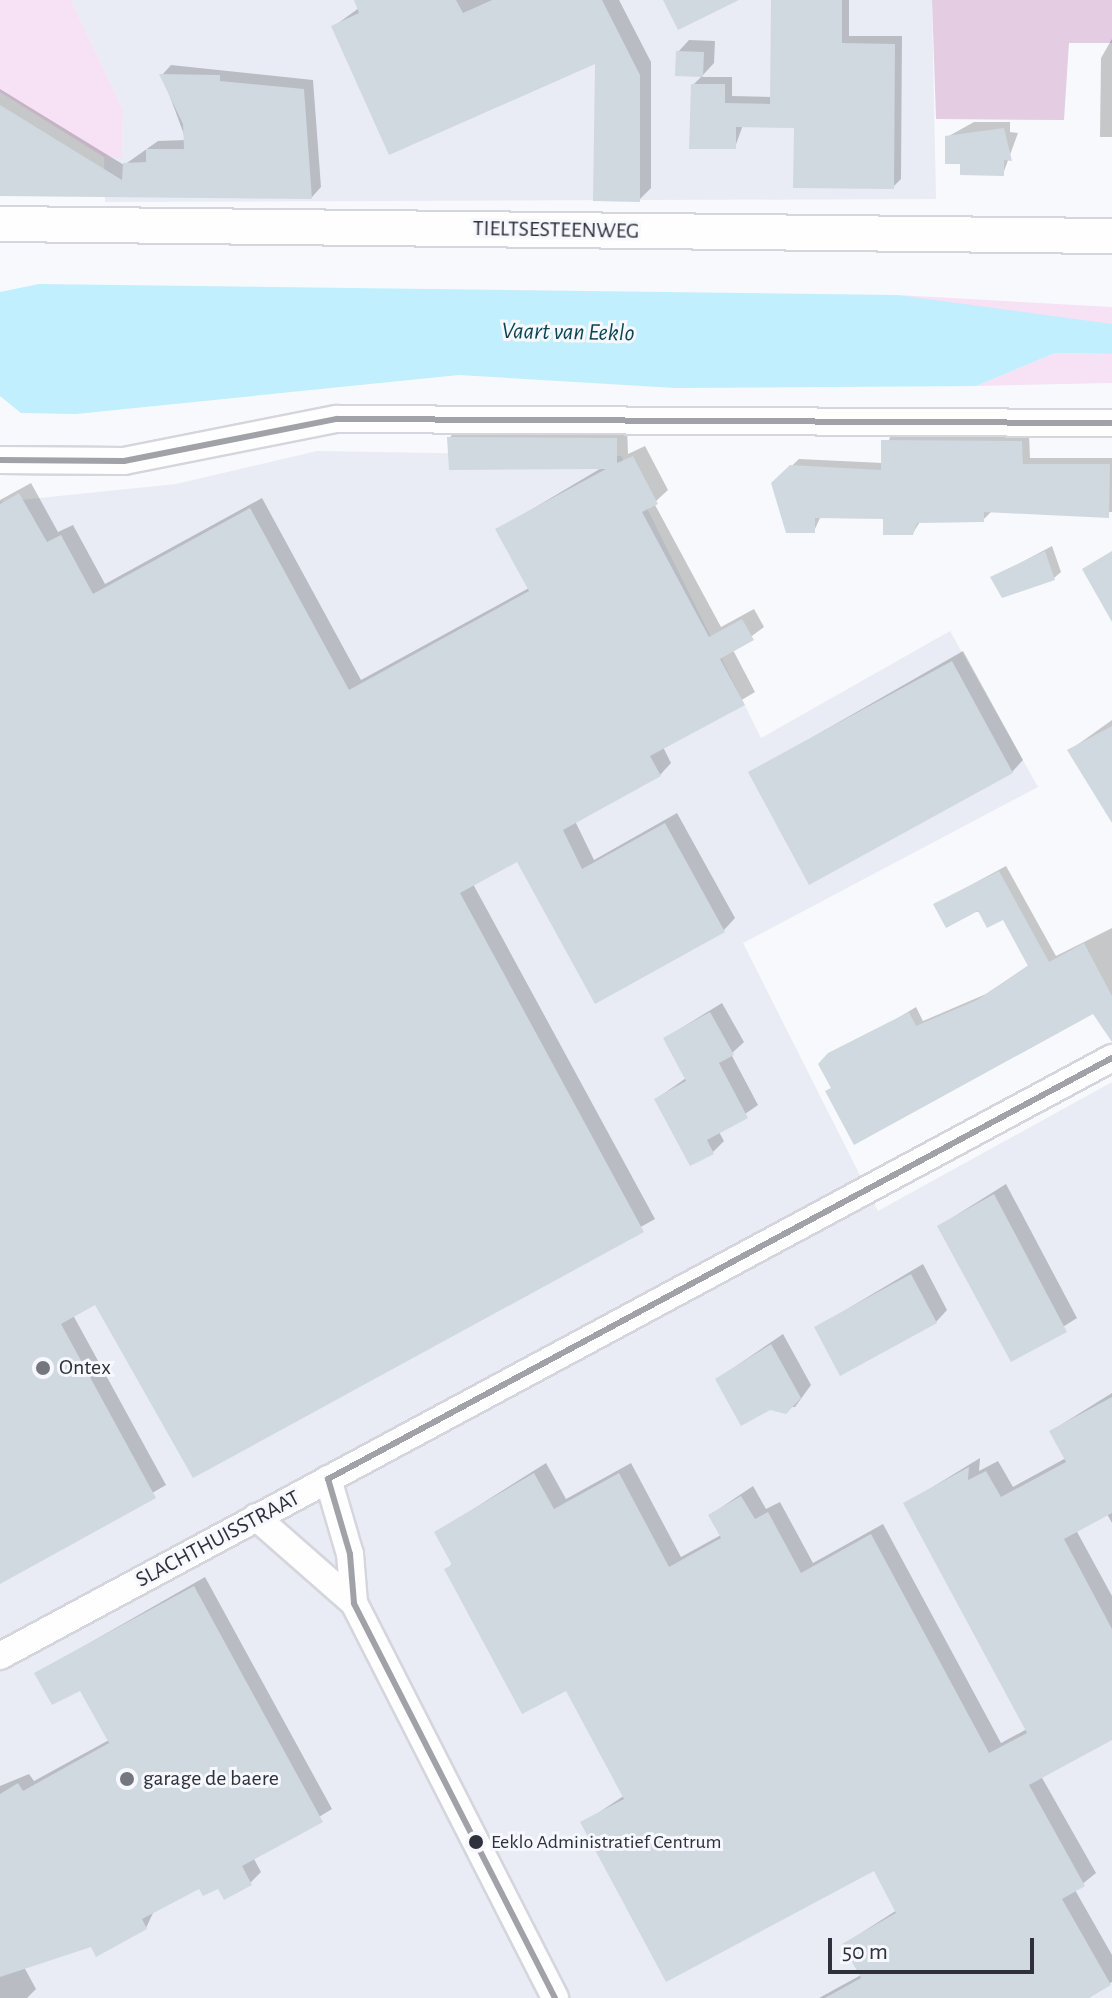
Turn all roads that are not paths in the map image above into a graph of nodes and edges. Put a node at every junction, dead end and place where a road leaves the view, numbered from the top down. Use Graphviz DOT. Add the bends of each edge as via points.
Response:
graph roads {
  1 [pos="0,224"];
  2 [pos="1112,236"];
  3 [pos="1112,423"];
  4 [pos="0,460"];
  5 [pos="1112,1058"];
  6 [pos="328,1479"];
  7 [pos="256,1517"];
  8 [pos="354,1603"];
  9 [pos="0,1656"];
  10 [pos="555,1998"];
  1 -- 2 [label="main road, TIELTSESTEENWEG"];
  3 -- 4 [label="street" via="337,419 124,461"];
  5 -- 6 [label="street, SLACHTHUISSTRAAT"];
  6 -- 7 [label="street, SLACHTHUISSTRAAT"];
  6 -- 8 [label="street" via="350,1554"];
  7 -- 8 [label="street"];
  7 -- 9 [label="street, SLACHTHUISSTRAAT"];
  8 -- 10 [label="street"];
}
